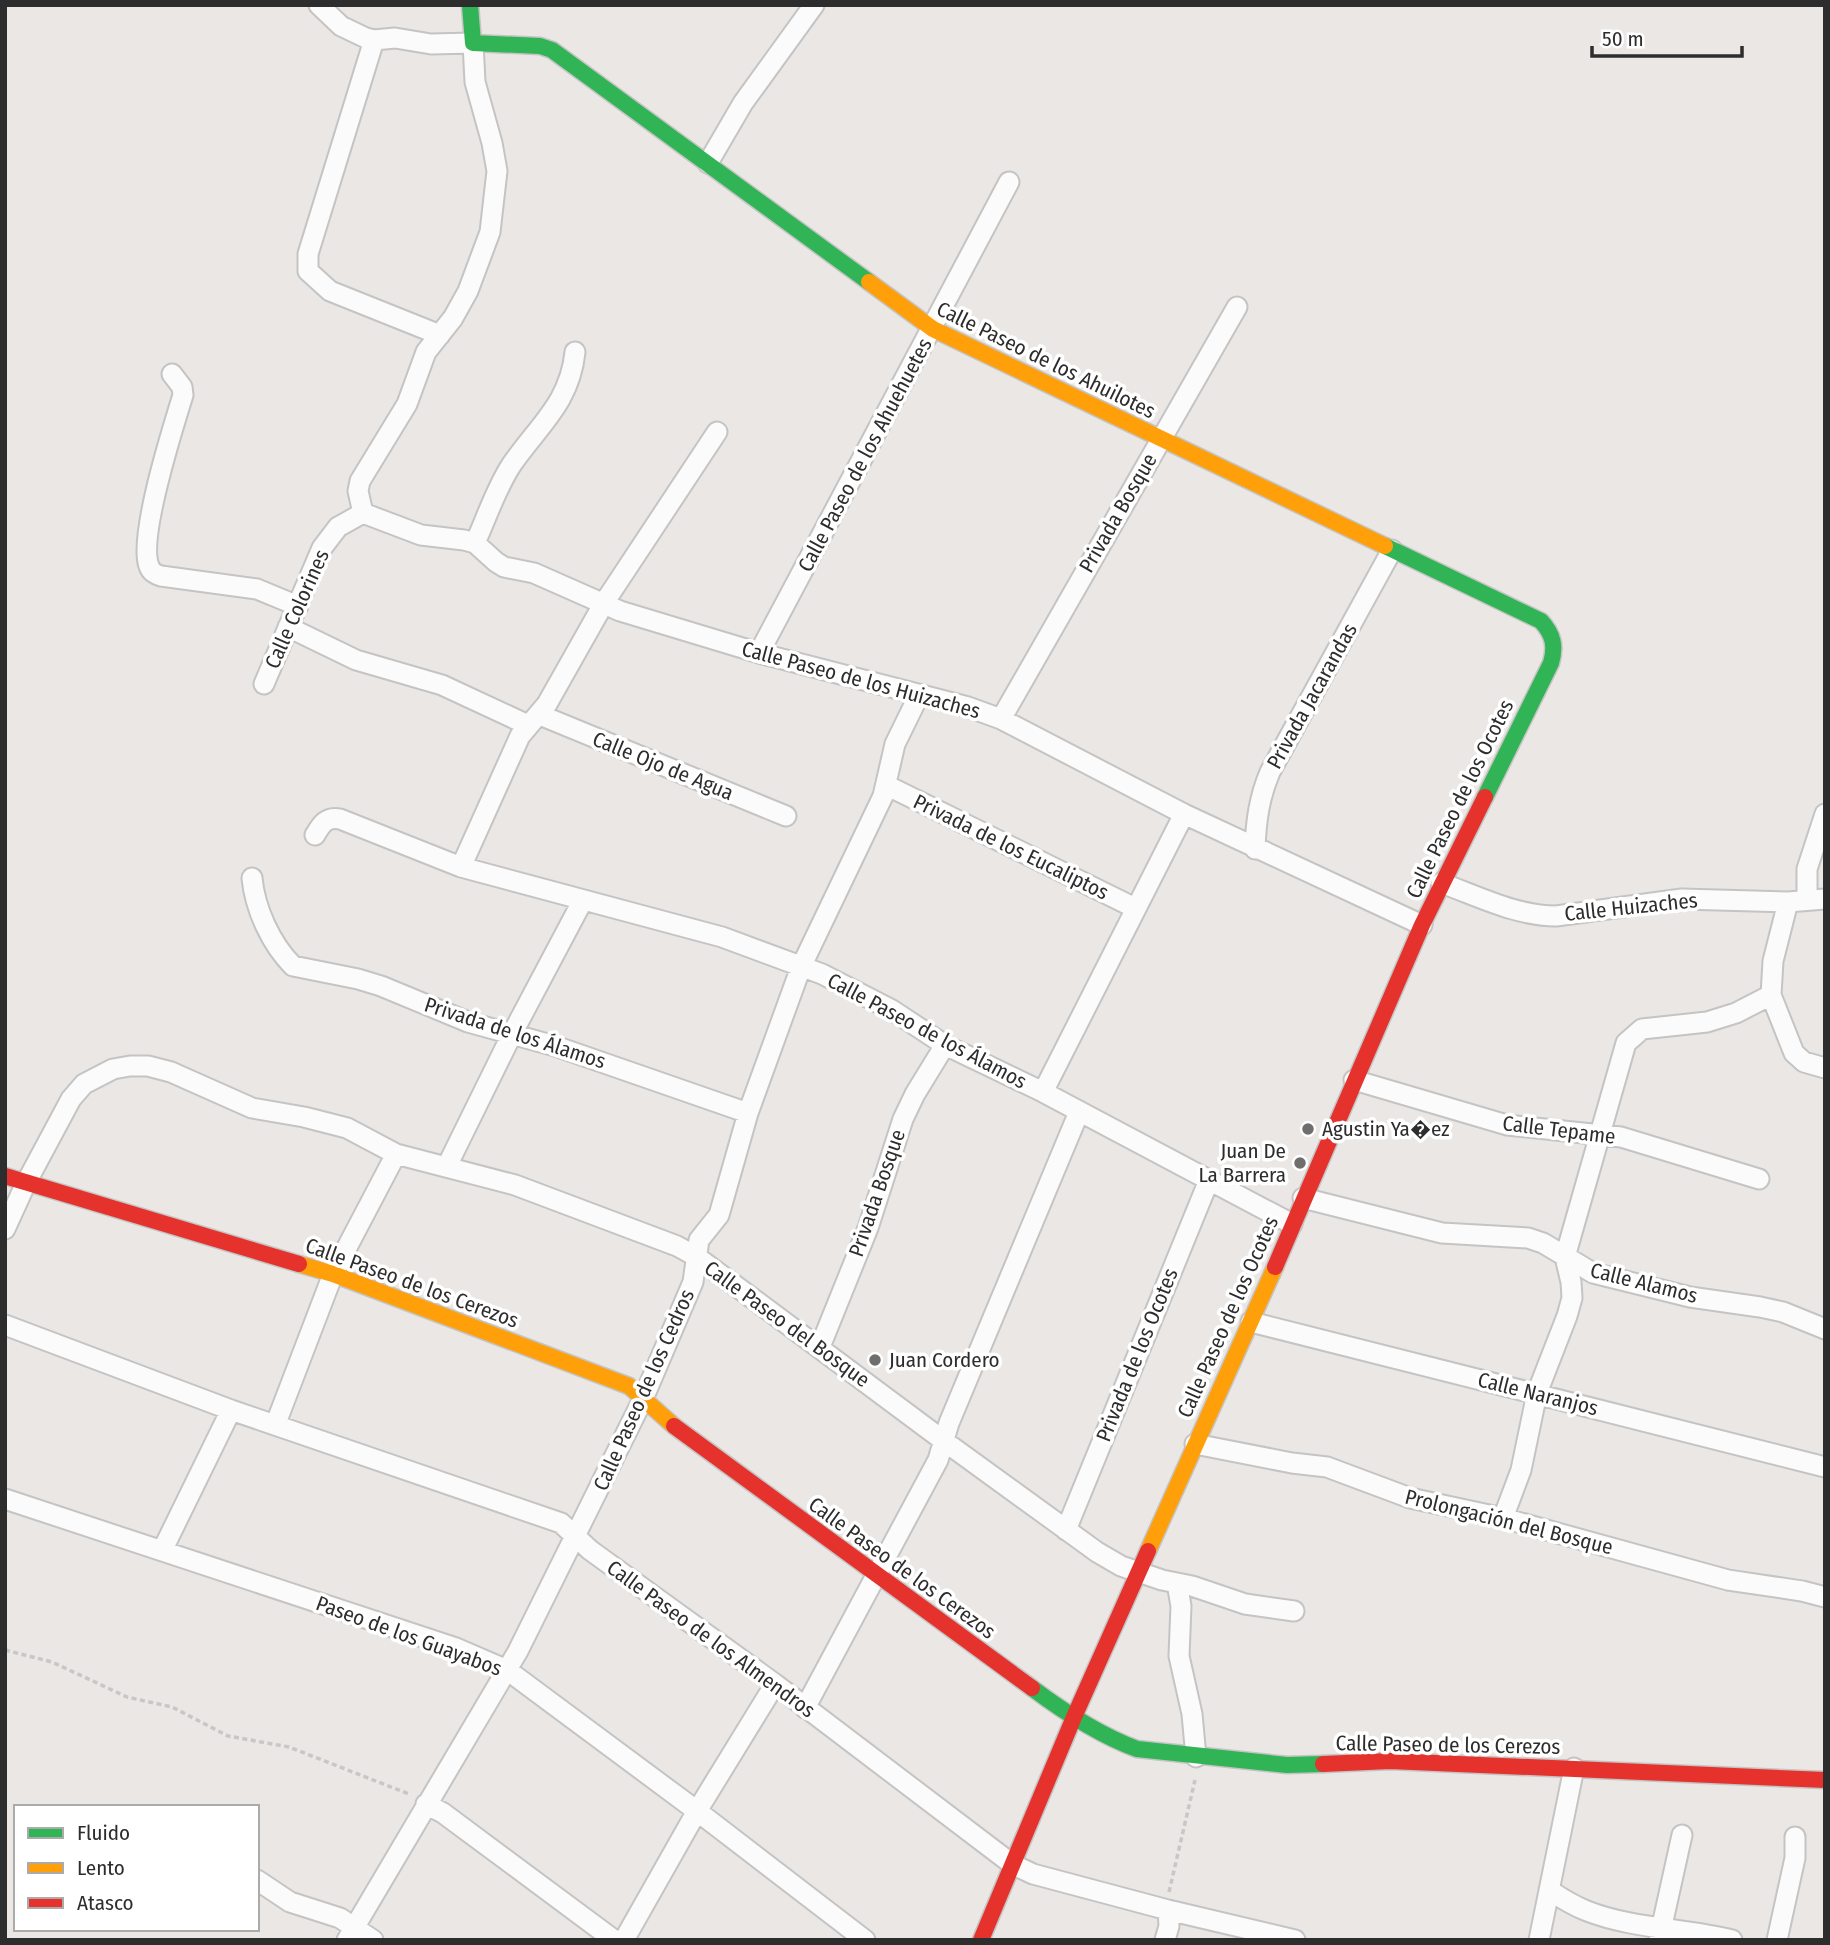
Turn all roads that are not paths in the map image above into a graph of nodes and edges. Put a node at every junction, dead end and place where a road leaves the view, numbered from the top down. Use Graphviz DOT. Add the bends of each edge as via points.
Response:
graph roads {
  1 [pos="319,5"];
  2 [pos="470,5"];
  3 [pos="814,5"];
  4 [pos="374,40"];
  5 [pos="473,43"];
  6 [pos="708,163"];
  7 [pos="1009,182"];
  8 [pos="1237,307"];
  9 [pos="933,329"];
  10 [pos="440,335"];
  11 [pos="575,352"];
  12 [pos="172,374"];
  13 [pos="717,432"];
  14 [pos="1160,440"];
  15 [pos="363,513"];
  16 [pos="475,543"];
  17 [pos="1392,550"];
  18 [pos="604,603"];
  19 [pos="298,606"];
  20 [pos="288,627"];
  21 [pos="1554,640"];
  22 [pos="760,653"];
  23 [pos="264,684"];
  24 [pos="919,695"];
  25 [pos="1001,719"];
  26 [pos="533,720"];
  27 [pos="886,785"];
  28 [pos="1184,814"];
  29 [pos="1825,814"];
  30 [pos="786,816"];
  31 [pos="315,835"];
  32 [pos="1255,849"];
  33 [pos="461,867"];
  34 [pos="252,878"];
  35 [pos="1441,883"];
  36 [pos="583,900"];
  37 [pos="1806,900"];
  38 [pos="1135,908"];
  39 [pos="1422,925"];
  40 [pos="801,967"];
  41 [pos="1771,995"];
  42 [pos="512,1034"];
  43 [pos="945,1045"];
  44 [pos="1825,1068"];
  45 [pos="1354,1080"];
  46 [pos="1042,1092"];
  47 [pos="1079,1112"];
  48 [pos="748,1113"];
  49 [pos="1600,1133"];
  50 [pos="396,1154"];
  51 [pos="447,1166"];
  52 [pos="5,1175"];
  53 [pos="1759,1179"];
  54 [pos="1209,1180"];
  55 [pos="26,1183"];
  56 [pos="1303,1198"];
  57 [pos="1292,1224"];
  58 [pos="5,1229"];
  59 [pos="697,1257"];
  60 [pos="1565,1257"];
  61 [pos="333,1274"];
  62 [pos="1251,1322"];
  63 [pos="5,1325"];
  64 [pos="1825,1329"];
  65 [pos="820,1347"];
  66 [pos="1537,1393"];
  67 [pos="643,1399"];
  68 [pos="231,1410"];
  69 [pos="276,1423"];
  70 [pos="944,1441"];
  71 [pos="1195,1444"];
  72 [pos="1825,1467"];
  73 [pos="5,1499"];
  74 [pos="1503,1518"];
  75 [pos="1066,1530"];
  76 [pos="576,1536"];
  77 [pos="162,1550"];
  78 [pos="1138,1572"];
  79 [pos="877,1576"];
  80 [pos="1177,1583"];
  81 [pos="1825,1597"];
  82 [pos="1294,1611"];
  83 [pos="507,1670"];
  84 [pos="775,1684"];
  85 [pos="805,1708"];
  86 [pos="1074,1717"];
  87 [pos="1196,1757"];
  88 [pos="1574,1768"];
  89 [pos="1825,1780"];
  90 [pos="426,1804"];
  91 [pos="697,1811"];
  92 [pos="1682,1835"];
  93 [pos="1794,1837"];
  94 [pos="1012,1864"];
  95 [pos="259,1881"];
  96 [pos="1549,1890"];
  97 [pos="1168,1910"];
  98 [pos="351,1933"];
  99 [pos="1660,1933"];
  100 [pos="373,1940"];
  101 [pos="614,1940"];
  102 [pos="624,1940"];
  103 [pos="865,1940"];
  104 [pos="981,1940"];
  105 [pos="1165,1940"];
  106 [pos="1295,1940"];
  107 [pos="1539,1940"];
  108 [pos="1732,1940"];
  109 [pos="1776,1940"];
  1 -- 4 [label="street" via="341,26"];
  2 -- 5 [label="street"];
  3 -- 6 [label="street" via="743,103"];
  4 -- 5 [label="street" via="395,37 431,44"];
  4 -- 10 [label="street" via="308,254 308,271 330,291"];
  5 -- 6 [label="street, Calle Paseo de los Ahuilotes" via="552,50"];
  5 -- 10 [label="street" via="475,82 497,171 495,201 490,232 472,281"];
  6 -- 9 [label="street, Calle Paseo de los Ahuilotes"];
  7 -- 9 [label="street, Calle Paseo de los Ahuehuetes"];
  8 -- 14 [label="street, Privada Bosque"];
  9 -- 14 [label="street, Calle Paseo de los Ahuilotes"];
  9 -- 22 [label="street, Calle Paseo de los Ahuehuetes"];
  10 -- 15 [label="street" via="426,352 407,404 360,481"];
  11 -- 16 [label="street" via="573,371 556,410 509,470"];
  12 -- 19 [label="street" via="183,395 162,466 149,534 152,572 257,589"];
  13 -- 18 [label="street"];
  14 -- 17 [label="street, Calle Paseo de los Ahuilotes"];
  14 -- 25 [label="street, Privada Bosque"];
  15 -- 16 [label="street" via="421,535"];
  15 -- 19 [label="street, Calle Colorines" via="338,527 322,548"];
  16 -- 18 [label="street, Calle Paseo de los Huizaches" via="504,567 534,573"];
  17 -- 21 [label="street, Calle Paseo de los Ahuilotes" via="1541,621"];
  17 -- 32 [label="street, Privada Jacarandas" via="1270,772 1261,795"];
  18 -- 22 [label="street, Calle Paseo de los Huizaches"];
  18 -- 26 [label="street"];
  19 -- 20 [label="street, Calle Colorines"];
  20 -- 23 [label="street, Calle Colorines"];
  20 -- 26 [label="street, Calle Ojo de Agua" via="356,660 442,685"];
  21 -- 35 [label="street, Calle Paseo de los Ocotes" via="1551,663"];
  22 -- 24 [label="street, Calle Paseo de los Huizaches"];
  24 -- 25 [label="street, Calle Paseo de los Huizaches"];
  24 -- 27 [label="street, Calle Paseo de los Cedros" via="895,744"];
  25 -- 28 [label="street, Calle Paseo de los Huizaches"];
  26 -- 30 [label="street, Calle Ojo de Agua"];
  26 -- 33 [label="street" via="520,736"];
  27 -- 38 [label="street, Privada de los Eucaliptos"];
  27 -- 40 [label="street, Calle Paseo de los Cedros"];
  28 -- 32 [label="street, Calle Paseo de los Huizaches"];
  28 -- 38 [label="street"];
  29 -- 37 [label="street" via="1807,869"];
  31 -- 33 [label="street, Calle Paseo de los Álamos" via="325,821 335,818"];
  32 -- 39 [label="street, Calle Paseo de los Huizaches"];
  33 -- 36 [label="street, Calle Paseo de los Álamos"];
  34 -- 42 [label="street, Privada de los Álamos" via="258,908 293,966 358,979"];
  35 -- 37 [label="street, Calle Huizaches" via="1540,916 1682,899"];
  35 -- 39 [label="street, Calle Paseo de los Ocotes"];
  36 -- 40 [label="street, Calle Paseo de los Álamos" via="722,937"];
  36 -- 42 [label="street"];
  37 -- 41 [label="street" via="1772,968"];
  38 -- 46 [label="street"];
  39 -- 45 [label="street, Calle Paseo de los Ocotes"];
  40 -- 43 [label="street, Calle Paseo de los Álamos" via="892,1010"];
  40 -- 48 [label="street, Calle Paseo de los Cedros"];
  41 -- 44 [label="street" via="1799,1059"];
  41 -- 49 [label="street" via="1718,1019 1642,1029 1626,1043"];
  42 -- 48 [label="street, Privada de los Álamos"];
  42 -- 51 [label="street"];
  43 -- 46 [label="street, Calle Paseo de los Álamos"];
  43 -- 65 [label="street, Privada Bosque" via="903,1119 868,1228"];
  45 -- 49 [label="street, Calle Tepame" via="1507,1125"];
  45 -- 56 [label="street, Calle Paseo de los Ocotes"];
  46 -- 47 [label="street, Calle Paseo de los Álamos"];
  47 -- 54 [label="street, Calle Paseo de los Álamos"];
  47 -- 70 [label="street"];
  48 -- 59 [label="street, Calle Paseo de los Cedros" via="719,1215 699,1240"];
  49 -- 53 [label="street, Calle Tepame"];
  49 -- 60 [label="street"];
  50 -- 51 [label="street, Calle Paseo del Bosque"];
  50 -- 55 [label="street, Calle Paseo del Bosque" via="347,1128 252,1108 171,1072 131,1066 113,1069 84,1084 71,1099"];
  50 -- 61 [label="street"];
  51 -- 59 [label="street, Calle Paseo del Bosque" via="571,1204"];
  52 -- 55 [label="street, Calle Paseo de los Cerezos"];
  54 -- 57 [label="street, Calle Paseo de los Álamos"];
  54 -- 75 [label="street, Privada de los Ocotes"];
  55 -- 58 [label="street, Calle Paseo del Bosque"];
  55 -- 61 [label="street, Calle Paseo de los Cerezos"];
  56 -- 57 [label="street, Calle Paseo de los Ocotes"];
  56 -- 60 [label="street, Calle Alamos" via="1441,1233 1528,1238"];
  57 -- 62 [label="street, Calle Paseo de los Ocotes"];
  59 -- 65 [label="street, Calle Paseo del Bosque"];
  59 -- 67 [label="street, Calle Paseo de los Cedros" via="693,1282"];
  60 -- 64 [label="street, Calle Alamos" via="1592,1273 1690,1297 1783,1312"];
  60 -- 66 [label="street" via="1572,1298"];
  61 -- 67 [label="street, Calle Paseo de los Cerezos" via="623,1384"];
  61 -- 69 [label="street"];
  62 -- 66 [label="street, Calle Naranjos"];
  62 -- 71 [label="street, Calle Paseo de los Ocotes"];
  63 -- 68 [label="street, Calle Paseo de los Almendros"];
  65 -- 70 [label="street, Calle Paseo del Bosque"];
  66 -- 72 [label="street, Calle Naranjos"];
  66 -- 74 [label="street" via="1524,1461"];
  67 -- 76 [label="street, Calle Paseo de los Cedros"];
  67 -- 79 [label="street, Calle Paseo de los Cerezos"];
  68 -- 69 [label="street, Calle Paseo de los Almendros"];
  68 -- 77 [label="street"];
  69 -- 76 [label="street, Calle Paseo de los Almendros" via="553,1519"];
  70 -- 75 [label="street, Calle Paseo del Bosque"];
  70 -- 79 [label="street"];
  71 -- 74 [label="street, Prolongación del Bosque" via="1327,1467 1410,1498"];
  71 -- 78 [label="street, Calle Paseo de los Ocotes"];
  73 -- 77 [label="street, Paseo de los Guayabos"];
  74 -- 81 [label="street, Prolongación del Bosque" via="1728,1580"];
  75 -- 78 [label="street, Calle Paseo del Bosque"];
  76 -- 83 [label="street, Calle Paseo de los Cedros"];
  76 -- 84 [label="street, Calle Paseo de los Almendros"];
  77 -- 83 [label="street, Paseo de los Guayabos" via="456,1648"];
  78 -- 80 [label="street, Calle Paseo del Bosque"];
  78 -- 86 [label="street, Calle Paseo de los Ocotes"];
  79 -- 85 [label="street"];
  79 -- 86 [label="street, Calle Paseo de los Cerezos"];
  80 -- 82 [label="street, Calle Paseo del Bosque" via="1245,1604"];
  80 -- 87 [label="street" via="1179,1656"];
  83 -- 90 [label="street, Calle Paseo de los Cedros"];
  83 -- 91 [label="street, Paseo de los Guayabos"];
  84 -- 85 [label="street, Calle Paseo de los Almendros"];
  84 -- 91 [label="street"];
  85 -- 94 [label="street, Calle Paseo de los Almendros"];
  86 -- 87 [label="street, Calle Paseo de los Cerezos" via="1137,1749"];
  86 -- 94 [label="street, Calle Paseo de los Ocotes"];
  87 -- 88 [label="street, Calle Paseo de los Cerezos" via="1287,1765 1390,1761"];
  88 -- 89 [label="street, Calle Paseo de los Cerezos"];
  88 -- 96 [label="street"];
  90 -- 98 [label="street, Calle Paseo de los Cedros"];
  90 -- 101 [label="street"];
  91 -- 102 [label="street"];
  91 -- 103 [label="street, Paseo de los Guayabos"];
  92 -- 99 [label="street"];
  93 -- 109 [label="street" via="1796,1858"];
  94 -- 97 [label="street, Calle Paseo de los Almendros" via="1033,1874"];
  94 -- 104 [label="street, Calle Paseo de los Ocotes"];
  95 -- 98 [label="street" via="290,1902 332,1915"];
  96 -- 99 [label="street" via="1590,1912"];
  96 -- 107 [label="street"];
  97 -- 105 [label="street" via="1170,1926"];
  97 -- 106 [label="street, Calle Paseo de los Almendros"];
  98 -- 100 [label="street"];
  99 -- 108 [label="street" via="1700,1932"];
}
